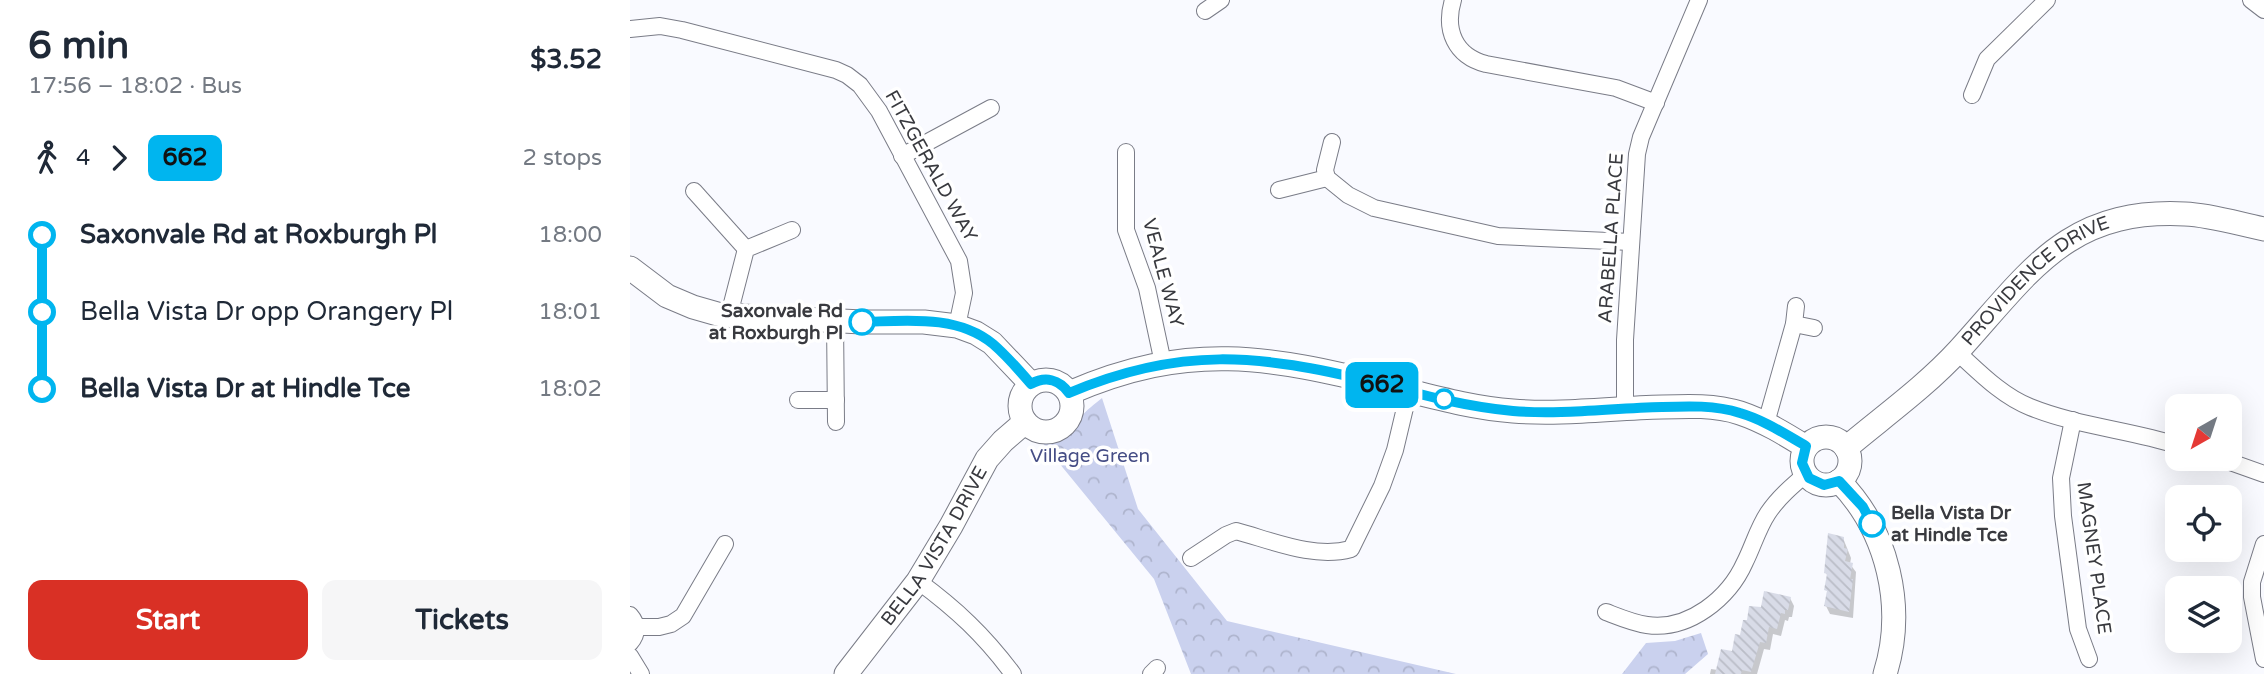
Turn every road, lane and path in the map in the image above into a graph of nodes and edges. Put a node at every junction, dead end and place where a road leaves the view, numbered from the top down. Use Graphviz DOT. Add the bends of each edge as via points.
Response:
graph roads {
  1 [pos="1221,0"];
  2 [pos="1453,0"];
  3 [pos="1699,0"];
  4 [pos="2046,0"];
  5 [pos="2251,0"];
  6 [pos="2264,10"];
  7 [pos="1205,11"];
  8 [pos="630,29"];
  9 [pos="1972,94"];
  10 [pos="1656,103"];
  11 [pos="991,108"];
  12 [pos="1332,142"];
  13 [pos="1126,152"];
  14 [pos="902,156"];
  15 [pos="1327,178"];
  16 [pos="1279,190"];
  17 [pos="694,191"];
  18 [pos="2264,229"];
  19 [pos="792,230"];
  20 [pos="1631,242"];
  21 [pos="746,249"];
  22 [pos="631,269"];
  23 [pos="1796,306"];
  24 [pos="729,315"];
  25 [pos="835,320"];
  26 [pos="1794,324"];
  27 [pos="957,326"];
  28 [pos="1814,328"];
  29 [pos="1957,352"];
  30 [pos="1163,363"];
  31 [pos="1031,384"];
  32 [pos="1409,391"];
  33 [pos="1069,393"];
  34 [pos="798,400"];
  35 [pos="836,400"];
  36 [pos="1625,408"];
  37 [pos="2073,420"];
  38 [pos="836,422"];
  39 [pos="1025,422"];
  40 [pos="1766,423"];
  41 [pos="2165,441"];
  42 [pos="1806,446"];
  43 [pos="1846,448"];
  44 [pos="2242,466"];
  45 [pos="1806,474"];
  46 [pos="2264,474"];
  47 [pos="1839,481"];
  48 [pos="725,544"];
  49 [pos="2264,544"];
  50 [pos="1191,558"];
  51 [pos="918,581"];
  52 [pos="1606,612"];
  53 [pos="633,621"];
  54 [pos="630,643"];
  55 [pos="630,656"];
  56 [pos="2089,659"];
  57 [pos="2264,659"];
  58 [pos="641,674"];
  59 [pos="846,674"];
  60 [pos="1013,674"];
  61 [pos="1885,674"];
  1 -- 7 [label="street"];
  2 -- 10 [label="street" via="1452,37 1469,58 1616,88"];
  3 -- 10 [label="street, ARABELLA PLACE"];
  4 -- 9 [label="street" via="1987,59"];
  5 -- 6 [label="street"];
  8 -- 14 [label="street, FITZGERALD WAY" via="660,26 847,75 867,93"];
  10 -- 20 [label="street, ARABELLA PLACE" via="1637,154"];
  11 -- 14 [label="street"];
  12 -- 15 [label="street"];
  13 -- 30 [label="street, VEALE WAY" via="1126,230 1147,288"];
  14 -- 27 [label="street, FITZGERALD WAY" via="959,261 964,293"];
  15 -- 16 [label="street"];
  15 -- 20 [label="street" via="1374,208 1479,232"];
  17 -- 21 [label="street"];
  18 -- 29 [label="street, PROVIDENCE DRIVE" via="2189,214 2151,213 2077,233 2016,284"];
  19 -- 21 [label="street"];
  20 -- 36 [label="street, ARABELLA PLACE"];
  21 -- 24 [label="street"];
  22 -- 24 [label="street" via="680,302"];
  23 -- 26 [label="street"];
  24 -- 25 [label="street"];
  25 -- 27 [label="street"];
  25 -- 35 [label="street"];
  26 -- 28 [label="street"];
  26 -- 40 [label="street"];
  27 -- 31 [label="street" via="992,343"];
  29 -- 37 [label="street" via="1993,385 2028,407"];
  29 -- 43 [label="street, PROVIDENCE DRIVE"];
  30 -- 32 [label="street" via="1257,359"];
  30 -- 33 [label="street" via="1110,376"];
  31 -- 33 [label="street" via="1051,380"];
  31 -- 39 [label="street" via="1020,401"];
  32 -- 36 [label="street" via="1515,411"];
  32 -- 50 [label="street" via="1387,474 1351,549 1316,552 1236,531"];
  33 -- 39 [label="street" via="1071,413 1061,427 1042,432"];
  34 -- 35 [label="street"];
  35 -- 38 [label="street"];
  36 -- 40 [label="street" via="1707,407"];
  37 -- 41 [label="street"];
  37 -- 56 [label="street, MAGNEY PLACE" via="2061,478 2063,516 2078,629"];
  39 -- 51 [label="street, BELLA VISTA DRIVE" via="987,459"];
  40 -- 42 [label="street"];
  42 -- 43 [label="street" via="1829,437"];
  42 -- 45 [label="street" via="1802,457"];
  43 -- 47 [label="street" via="1850,463"];
  44 -- 46 [label="street"];
  45 -- 47 [label="street" via="1818,484"];
  45 -- 52 [label="street" via="1766,516 1739,575 1716,602 1685,621 1663,625 1647,625"];
  47 -- 61 [label="street" via="1863,507 1889,573 1894,615"];
  48 -- 53 [label="street" via="683,616 659,627"];
  49 -- 57 [label="street" via="2252,597"];
  51 -- 59 [label="street, BELLA VISTA DRIVE"];
  51 -- 60 [label="street" via="971,623"];
  53 -- 54 [label="street" via="636,635"];
  55 -- 58 [label="street"];
}
